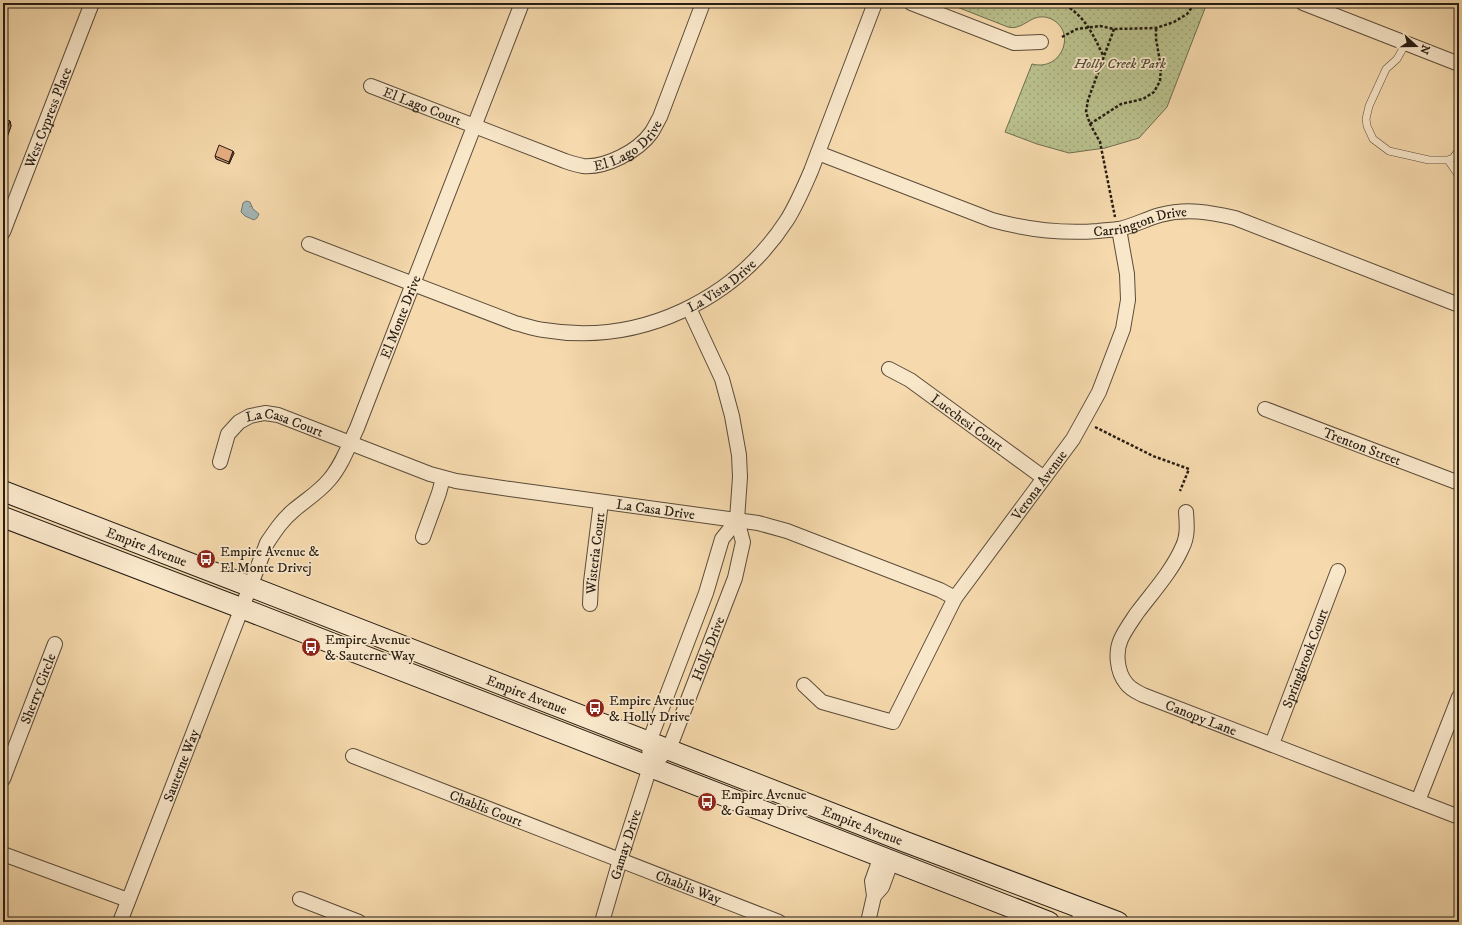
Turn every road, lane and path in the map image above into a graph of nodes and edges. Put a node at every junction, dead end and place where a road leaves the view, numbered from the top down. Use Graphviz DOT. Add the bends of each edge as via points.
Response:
graph roads {
  1 [pos="92,3"];
  2 [pos="522,3"];
  3 [pos="703,3"];
  4 [pos="876,3"];
  5 [pos="911,3"];
  6 [pos="1062,3"];
  7 [pos="1195,3"];
  8 [pos="1303,3"];
  9 [pos="1089,27"];
  10 [pos="1156,28"];
  11 [pos="1114,29"];
  12 [pos="1062,37"];
  13 [pos="1041,42"];
  14 [pos="1406,43"];
  15 [pos="1104,56"];
  16 [pos="1459,64"];
  17 [pos="371,86"];
  18 [pos="1090,124"];
  19 [pos="473,126"];
  20 [pos="1459,150"];
  21 [pos="818,153"];
  22 [pos="1448,160"];
  23 [pos="1459,176"];
  24 [pos="1119,229"];
  25 [pos="3,232"];
  26 [pos="309,244"];
  27 [pos="412,284"];
  28 [pos="1459,305"];
  29 [pos="689,308"];
  30 [pos="889,369"];
  31 [pos="1265,409"];
  32 [pos="1094,427"];
  33 [pos="351,442"];
  34 [pos="220,462"];
  35 [pos="442,478"];
  36 [pos="1044,478"];
  37 [pos="1459,483"];
  38 [pos="3,491"];
  39 [pos="1180,491"];
  40 [pos="601,502"];
  41 [pos="1186,512"];
  42 [pos="3,517"];
  43 [pos="737,520"];
  44 [pos="423,537"];
  45 [pos="1338,571"];
  46 [pos="249,586"];
  47 [pos="955,598"];
  48 [pos="590,604"];
  49 [pos="241,608"];
  50 [pos="55,644"];
  51 [pos="804,685"];
  52 [pos="1459,697"];
  53 [pos="649,742"];
  54 [pos="1272,744"];
  55 [pos="669,749"];
  56 [pos="353,756"];
  57 [pos="650,767"];
  58 [pos="3,779"];
  59 [pos="1418,801"];
  60 [pos="1459,817"];
  61 [pos="3,854"];
  62 [pos="887,858"];
  63 [pos="620,860"];
  64 [pos="970,866"];
  65 [pos="300,899"];
  66 [pos="128,900"];
  67 [pos="1077,914"];
  68 [pos="1029,918"];
  69 [pos="770,920"];
  70 [pos="120,922"];
  71 [pos="359,922"];
  72 [pos="602,922"];
  73 [pos="868,922"];
  74 [pos="1049,922"];
  75 [pos="1118,922"];
  1 -- 25 [label="street, West Cypress Place"];
  2 -- 19 [label="street, El Monte Drive"];
  3 -- 19 [label="street, El Lago Drive" via="657,122 638,147 622,157 585,166 565,161"];
  4 -- 21 [label="street, La Vista Drive"];
  5 -- 13 [label="street" via="1014,43"];
  6 -- 9 [label="path" via="1073,9"];
  7 -- 10 [label="path" via="1187,14"];
  8 -- 14 [label="street"];
  9 -- 11 [label="path"];
  9 -- 12 [label="path" via="1077,29"];
  9 -- 15 [label="path"];
  10 -- 11 [label="path"];
  10 -- 18 [label="path" via="1161,66 1160,81 1154,92 1143,99 1121,104"];
  11 -- 15 [label="path"];
  14 -- 16 [label="street"];
  14 -- 22 [label="lane" via="1379,82 1369,106 1367,126 1373,138 1389,151 1429,160"];
  15 -- 18 [label="path" via="1088,100 1086,112"];
  17 -- 19 [label="street, El Lago Court"];
  18 -- 24 [label="path" via="1100,142"];
  19 -- 27 [label="street, El Monte Drive"];
  20 -- 22 [label="lane"];
  21 -- 24 [label="street, Carrington Drive" via="992,220 1014,226 1058,232"];
  21 -- 29 [label="street, La Vista Drive" via="801,196 770,243 748,268 729,284"];
  22 -- 23 [label="lane"];
  24 -- 28 [label="street, Carrington Drive" via="1161,215 1186,211 1208,212 1235,218"];
  24 -- 36 [label="street, Verona Avenue" via="1127,274 1128,300 1123,329 1087,416"];
  26 -- 27 [label="street, La Vista Drive"];
  27 -- 29 [label="street, La Vista Drive" via="515,323 572,333 639,327"];
  27 -- 33 [label="street, El Monte Drive"];
  29 -- 43 [label="street, Holly Drive" via="722,379 732,416 740,477"];
  30 -- 36 [label="street, Lucchesi Court" via="910,380"];
  31 -- 37 [label="street, Trenton Street"];
  32 -- 39 [label="path" via="1188,470"];
  33 -- 34 [label="street, La Casa Court" via="278,415 265,413 250,416 239,422 228,434"];
  33 -- 35 [label="street, La Casa Drive"];
  33 -- 46 [label="street, El Monte Drive" via="330,480 294,510 266,543"];
  35 -- 40 [label="street, La Casa Drive"];
  35 -- 44 [label="street"];
  36 -- 47 [label="street, Verona Avenue"];
  38 -- 46 [label="main road, Empire Avenue"];
  40 -- 43 [label="street, La Casa Drive"];
  40 -- 48 [label="street, Wisteria Court"];
  41 -- 54 [label="street, Canopy Lane" via="1187,536 1175,562 1128,625 1120,641 1117,653 1121,674 1132,689 1143,695"];
  42 -- 49 [label="main road, Empire Avenue"];
  43 -- 47 [label="street, La Casa Drive" via="787,530"];
  43 -- 53 [label="street, Holly Drive" via="722,539 706,593"];
  43 -- 55 [label="street, Holly Drive" via="743,542 735,578"];
  45 -- 54 [label="street, Springbrook Court"];
  46 -- 49 [label="street, El Monte Drive"];
  46 -- 53 [label="main road, Empire Avenue"];
  47 -- 51 [label="street, Verona Avenue" via="893,722 822,702"];
  49 -- 57 [label="main road, Empire Avenue"];
  49 -- 66 [label="street, Sauterne Way"];
  50 -- 58 [label="street, Sherry Circle"];
  52 -- 59 [label="street"];
  53 -- 55 [label="main road, Empire Avenue"];
  53 -- 57 [label="street, Holly Drive"];
  54 -- 59 [label="street, Canopy Lane"];
  55 -- 57 [label="street, Holly Drive"];
  55 -- 64 [label="main road, Empire Avenue"];
  56 -- 63 [label="street, Chablis Court"];
  57 -- 62 [label="main road, Empire Avenue"];
  57 -- 63 [label="street, Gamay Drive"];
  59 -- 60 [label="street, Canopy Lane"];
  61 -- 66 [label="street"];
  62 -- 64 [label="main road" via="890,848 895,847 940,864"];
  62 -- 68 [label="main road, Empire Avenue"];
  62 -- 73 [label="street" via="872,881 874,896"];
  63 -- 69 [label="street, Chablis Way"];
  63 -- 72 [label="street, Gamay Drive"];
  64 -- 67 [label="main road, Empire Avenue"];
  65 -- 71 [label="street"];
  66 -- 70 [label="street, Sauterne Way"];
  67 -- 75 [label="main road, Empire Avenue"];
  68 -- 74 [label="main road, Empire Avenue"];
}
